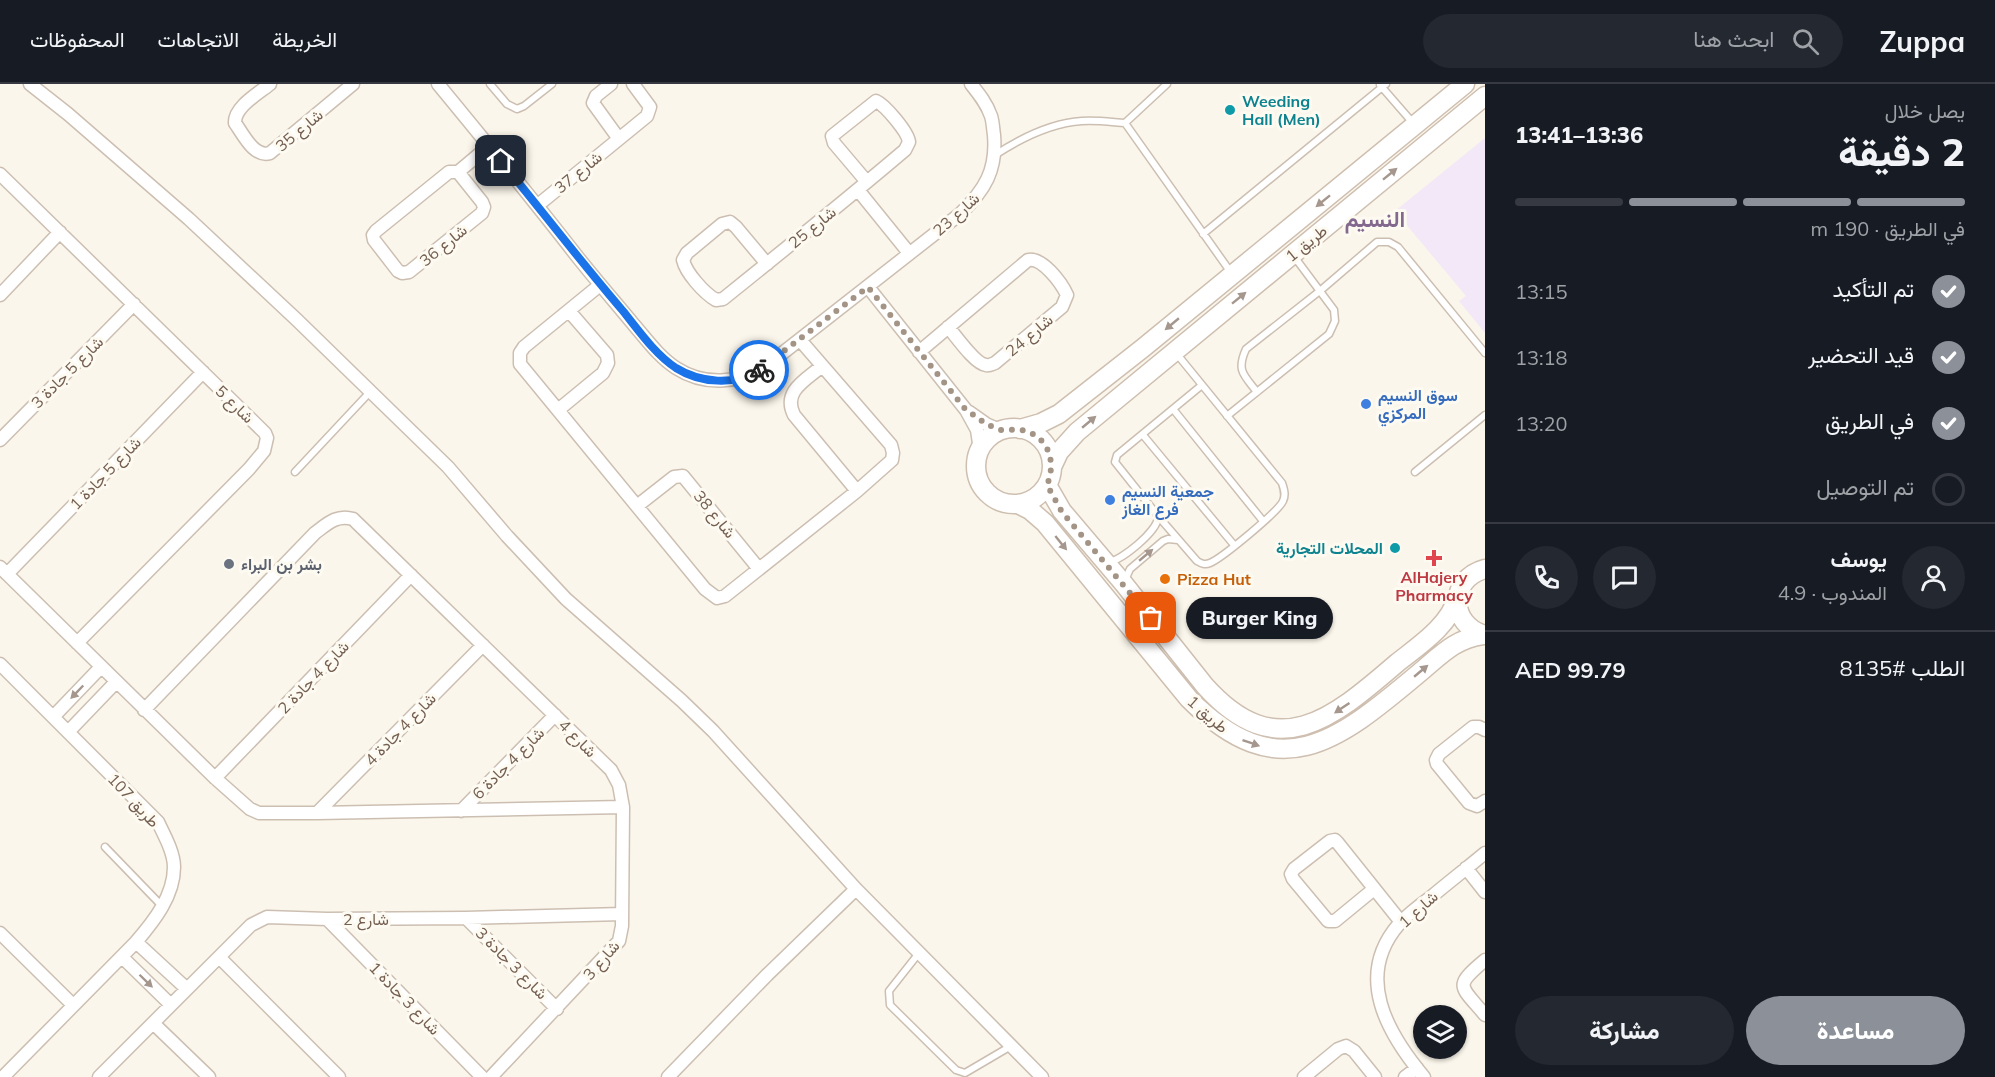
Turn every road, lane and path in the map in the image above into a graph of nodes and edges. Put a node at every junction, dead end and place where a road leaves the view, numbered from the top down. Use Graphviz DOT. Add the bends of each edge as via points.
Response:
graph roads {
  1 [pos="30,84"];
  2 [pos="270,84"];
  3 [pos="353,84"];
  4 [pos="490,84"];
  5 [pos="611,84"];
  6 [pos="633,84"];
  7 [pos="971,84"];
  8 [pos="1167,84"];
  9 [pos="1465,84"];
  10 [pos="441,85"];
  11 [pos="548,85"];
  12 [pos="1382,85"];
  13 [pos="1485,96"];
  14 [pos="1125,123"];
  15 [pos="1415,125"];
  16 [pos="619,139"];
  17 [pos="489,146"];
  18 [pos="995,155"];
  19 [pos="458,172"];
  20 [pos="0,174"];
  21 [pos="862,186"];
  22 [pos="538,205"];
  23 [pos="60,232"];
  24 [pos="1203,234"];
  25 [pos="909,253"];
  26 [pos="1292,254"];
  27 [pos="767,264"];
  28 [pos="1232,274"];
  29 [pos="600,285"];
  30 [pos="868,287"];
  31 [pos="1321,290"];
  32 [pos="0,295"];
  33 [pos="134,304"];
  34 [pos="569,311"];
  35 [pos="948,327"];
  36 [pos="800,340"];
  37 [pos="1174,351"];
  38 [pos="919,352"];
  39 [pos="1485,353"];
  40 [pos="822,366"];
  41 [pos="203,372"];
  42 [pos="1202,386"];
  43 [pos="371,392"];
  44 [pos="1257,392"];
  45 [pos="1173,409"];
  46 [pos="558,410"];
  47 [pos="966,410"];
  48 [pos="1485,415"];
  49 [pos="1227,416"];
  50 [pos="1011,430"];
  51 [pos="1143,435"];
  52 [pos="0,440"];
  53 [pos="981,450"];
  54 [pos="295,472"];
  55 [pos="1415,472"];
  56 [pos="1050,476"];
  57 [pos="857,491"];
  58 [pos="1018,504"];
  59 [pos="638,506"];
  60 [pos="1158,516"];
  61 [pos="1263,521"];
  62 [pos="1179,540"];
  63 [pos="1234,545"];
  64 [pos="1104,561"];
  65 [pos="759,569"];
  66 [pos="1485,569"];
  67 [pos="4,570"];
  68 [pos="411,575"];
  69 [pos="1124,584"];
  70 [pos="1458,596"];
  71 [pos="1484,635"];
  72 [pos="77,643"];
  73 [pos="483,645"];
  74 [pos="0,664"];
  75 [pos="101,667"];
  76 [pos="116,682"];
  77 [pos="144,710"];
  78 [pos="555,715"];
  79 [pos="53,717"];
  80 [pos="1485,730"];
  81 [pos="68,732"];
  82 [pos="215,778"];
  83 [pos="1485,801"];
  84 [pos="623,807"];
  85 [pos="461,811"];
  86 [pos="317,813"];
  87 [pos="105,847"];
  88 [pos="1485,853"];
  89 [pos="1466,868"];
  90 [pos="856,889"];
  91 [pos="1374,889"];
  92 [pos="1485,892"];
  93 [pos="163,907"];
  94 [pos="622,914"];
  95 [pos="466,918"];
  96 [pos="327,919"];
  97 [pos="1401,922"];
  98 [pos="0,933"];
  99 [pos="136,942"];
  100 [pos="920,953"];
  101 [pos="122,957"];
  102 [pos="219,957"];
  103 [pos="1485,960"];
  104 [pos="187,989"];
  105 [pos="73,1005"];
  106 [pos="171,1005"];
  107 [pos="557,1009"];
  108 [pos="1485,1015"];
  109 [pos="153,1023"];
  110 [pos="1011,1046"];
  111 [pos="1420,1072"];
  112 [pos="3,1077"];
  113 [pos="99,1077"];
  114 [pos="209,1077"];
  115 [pos="339,1077"];
  116 [pos="482,1077"];
  117 [pos="491,1077"];
  118 [pos="668,1077"];
  119 [pos="1042,1077"];
  120 [pos="1304,1077"];
  121 [pos="1375,1077"];
  122 [pos="1405,1077"];
  1 -- 43 [label="street" via="189,219"];
  2 -- 3 [label="street, شارع 35" via="237,112 234,120 257,152 266,154"];
  4 -- 11 [label="lane" via="507,104 517,109"];
  5 -- 16 [label="street, شارع 37" via="593,103"];
  6 -- 16 [label="street, شارع 37" via="650,111"];
  7 -- 18 [label="street, شارع 23" via="992,118"];
  8 -- 14 [label="lane"];
  9 -- 15 [label="street, طريق 1"];
  10 -- 17 [label="street, شارع 23"];
  12 -- 15 [label="lane"];
  12 -- 24 [label="lane"];
  26 -- 13 [label="street, طريق 1, one-way"];
  14 -- 18 [label="lane" via="1083,121 1055,126 1020,139"];
  14 -- 24 [label="lane"];
  15 -- 28 [label="street, طريق 1, one-way"];
  16 -- 22 [label="street, شارع 37"];
  17 -- 19 [label="street, شارع 36"];
  17 -- 22 [label="street, شارع 23"];
  18 -- 25 [label="street, شارع 23" via="979,196"];
  19 -- 19 [label="street, شارع 36" via="449,172 374,234 374,240 398,271 410,272 482,213 482,202"];
  20 -- 23 [label="street, شارع 5"];
  21 -- 21 [label="street, شارع 25" via="905,150 909,142 907,134 876,101 832,136"];
  21 -- 25 [label="street, شارع 25"];
  21 -- 27 [label="street, شارع 25"];
  22 -- 29 [label="street, شارع 23"];
  23 -- 32 [label="street"];
  23 -- 33 [label="street, شارع 5"];
  24 -- 28 [label="lane"];
  25 -- 30 [label="street, شارع 23"];
  26 -- 31 [label="lane"];
  37 -- 26 [label="street, طريق 1, one-way"];
  27 -- 27 [label="street, شارع 25" via="730,222 683,260 716,300 723,299"];
  28 -- 50 [label="street, طريق 1, one-way" via="1059,414"];
  29 -- 34 [label="street"];
  29 -- 36 [label="street, شارع 23" via="656,351 676,368 696,377 721,381 754,374"];
  30 -- 36 [label="street, شارع 23"];
  30 -- 38 [label="street"];
  31 -- 39 [label="lane" via="1377,243 1389,242 1398,247"];
  31 -- 44 [label="lane" via="1334,310 1335,321 1329,334"];
  31 -- 44 [label="lane" via="1246,349 1241,371"];
  33 -- 41 [label="street, شارع 5"];
  33 -- 52 [label="street, شارع 5 جادة 3"];
  34 -- 46 [label="street" via="524,348 519,357 524,370"];
  34 -- 46 [label="street" via="607,355 608,363 603,373"];
  35 -- 35 [label="street, شارع 24" via="1028,260 1043,264 1065,290 1062,307 990,365 981,364"];
  35 -- 38 [label="street, شارع 24"];
  36 -- 40 [label="street"];
  37 -- 42 [label="lane"];
  56 -- 37 [label="street, طريق 1, one-way" via="1059,452 1077,432"];
  38 -- 47 [label="street"];
  40 -- 57 [label="street" via="794,391 789,406"];
  40 -- 57 [label="street" via="891,445 892,460"];
  41 -- 67 [label="street, شارع 5 جادة 1"];
  41 -- 72 [label="street, شارع 5" via="265,433 267,445 249,469"];
  42 -- 45 [label="lane"];
  42 -- 49 [label="lane"];
  43 -- 54 [label="lane"];
  43 -- 90 [label="street" via="448,467 566,599 713,731"];
  44 -- 49 [label="lane"];
  45 -- 51 [label="lane"];
  45 -- 61 [label="lane"];
  46 -- 59 [label="street"];
  47 -- 50 [label="street" via="987,424"];
  47 -- 53 [label="street" via="977,430"];
  48 -- 55 [label="lane"];
  49 -- 61 [label="lane" via="1285,491 1279,507"];
  50 -- 53 [label="street" via="986,441"];
  50 -- 56 [label="street" via="1039,438 1051,456"];
  51 -- 60 [label="lane" via="1118,455 1116,462"];
  51 -- 63 [label="lane"];
  53 -- 58 [label="street" via="977,460 980,483 996,499"];
  56 -- 58 [label="street" via="1040,494"];
  56 -- 64 [label="street, طريق 1" via="1062,512"];
  57 -- 65 [label="street"];
  58 -- 71 [label="street, طريق 1, one-way" via="1045,524 1206,716 1226,731 1264,747 1286,749 1326,740 1371,714 1460,640"];
  59 -- 65 [label="street" via="705,589 717,598"];
  59 -- 65 [label="street, شارع 38" via="674,477 683,476"];
  60 -- 62 [label="lane"];
  60 -- 64 [label="lane" via="1153,530 1121,558"];
  61 -- 63 [label="lane"];
  62 -- 63 [label="lane" via="1202,564 1213,561"];
  69 -- 62 [label="lane, one-way" via="1130,569 1163,542"];
  64 -- 69 [label="street, طريق 1"];
  66 -- 70 [label="street, طريق 1" via="1468,577"];
  67 -- 72 [label="street"];
  68 -- 73 [label="street, شارع 4"];
  68 -- 77 [label="street, شارع 4" via="353,519 335,518 315,533"];
  68 -- 82 [label="street, شارع 4 جادة 2"];
  70 -- 69 [label="street, طريق 1, one-way" via="1451,615 1438,629 1356,699 1318,721 1271,727 1237,716 1220,702"];
  70 -- 71 [label="street" via="1461,617 1467,626"];
  72 -- 75 [label="street"];
  73 -- 78 [label="street, شارع 4"];
  73 -- 86 [label="street, شارع 4 جادة 4"];
  74 -- 79 [label="street, طريق 107"];
  75 -- 76 [label="street"];
  75 -- 79 [label="street, one-way"];
  76 -- 77 [label="street"];
  76 -- 81 [label="street"];
  77 -- 82 [label="street"];
  78 -- 84 [label="street, شارع 4" via="611,770"];
  78 -- 85 [label="street, شارع 4 جادة 6"];
  79 -- 81 [label="street, طريق 107"];
  80 -- 83 [label="street" via="1473,728 1436,760 1469,803 1477,806"];
  81 -- 93 [label="street, طريق 107" via="158,822 174,866"];
  82 -- 86 [label="street" via="259,813"];
  84 -- 85 [label="street"];
  84 -- 94 [label="street, شارع 3"];
  85 -- 86 [label="street"];
  87 -- 93 [label="lane"];
  88 -- 89 [label="street, شارع 1"];
  89 -- 92 [label="street"];
  89 -- 97 [label="street, شارع 1"];
  90 -- 100 [label="street"];
  90 -- 118 [label="street"];
  91 -- 91 [label="street" via="1335,840 1292,874 1328,921 1335,921"];
  91 -- 97 [label="street"];
  93 -- 99 [label="street, طريق 107"];
  94 -- 95 [label="street, شارع 2"];
  94 -- 107 [label="street, شارع 3" via="619,941"];
  95 -- 96 [label="street, شارع 2"];
  95 -- 107 [label="street, شارع 3 جادة 3"];
  96 -- 102 [label="street, شارع 2" via="267,917 251,925"];
  96 -- 116 [label="street, شارع 3 جادة 1"];
  97 -- 111 [label="street, شارع 1" via="1384,946 1378,993 1391,1033"];
  98 -- 105 [label="street"];
  99 -- 101 [label="street, طريق 107"];
  99 -- 104 [label="street"];
  100 -- 110 [label="street"];
  100 -- 110 [label="lane" via="889,991 890,1005 956,1070 965,1073"];
  101 -- 105 [label="street, طريق 107"];
  101 -- 106 [label="street, one-way"];
  102 -- 104 [label="street, شارع 2"];
  102 -- 115 [label="street"];
  103 -- 108 [label="street" via="1466,976 1463,984"];
  104 -- 106 [label="street, شارع 2"];
  105 -- 112 [label="street, طريق 107"];
  106 -- 109 [label="street, شارع 2"];
  107 -- 117 [label="street, شارع 3"];
  109 -- 113 [label="street"];
  109 -- 114 [label="street"];
  110 -- 119 [label="street"];
  111 -- 122 [label="street"];
  120 -- 121 [label="street" via="1346,1046"];
}
